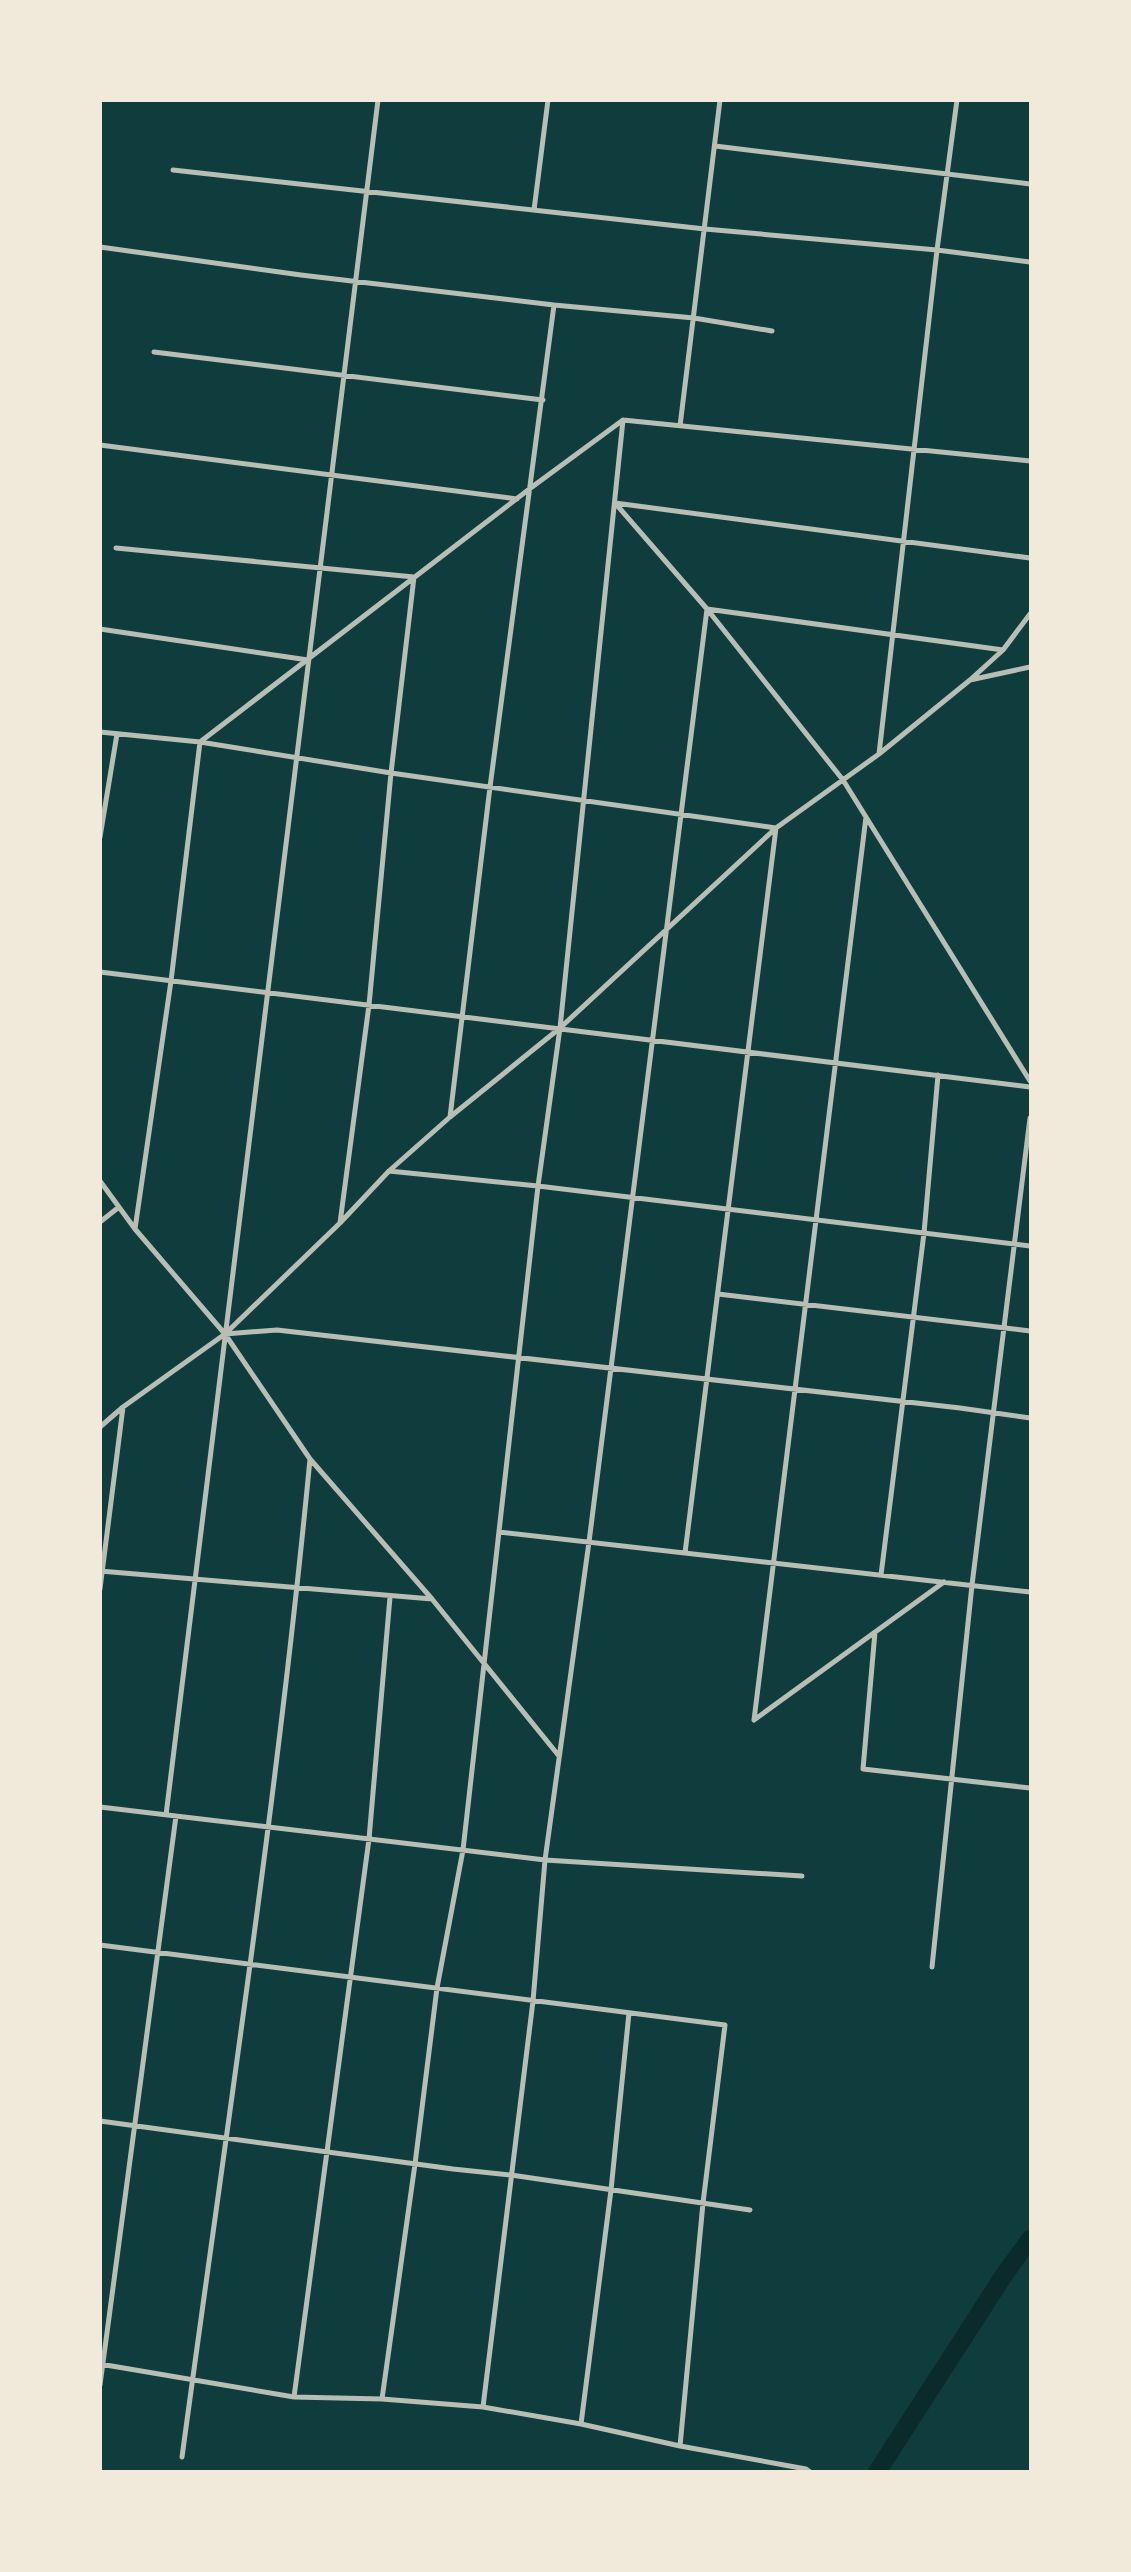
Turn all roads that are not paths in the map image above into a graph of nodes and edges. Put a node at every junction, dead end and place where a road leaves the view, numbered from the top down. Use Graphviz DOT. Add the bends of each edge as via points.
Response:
graph roads {
  1 [pos="378,100"];
  2 [pos="548,100"];
  3 [pos="720,100"];
  4 [pos="957,100"];
  5 [pos="715,146"];
  6 [pos="173,170"];
  7 [pos="947,174"];
  8 [pos="1030,184"];
  9 [pos="366,191"];
  10 [pos="534,210"];
  11 [pos="705,229"];
  12 [pos="100,247"];
  13 [pos="937,250"];
  14 [pos="1030,262"];
  15 [pos="355,281"];
  16 [pos="554,305"];
  17 [pos="694,318"];
  18 [pos="772,331"];
  19 [pos="154,352"];
  20 [pos="344,375"];
  21 [pos="543,400"];
  22 [pos="623,420"];
  23 [pos="680,426"];
  24 [pos="100,445"];
  25 [pos="914,450"];
  26 [pos="1030,461"];
  27 [pos="331,474"];
  28 [pos="532,487"];
  29 [pos="517,499"];
  30 [pos="615,503"];
  31 [pos="903,541"];
  32 [pos="116,548"];
  33 [pos="1030,558"];
  34 [pos="320,568"];
  35 [pos="414,577"];
  36 [pos="707,609"];
  37 [pos="1030,614"];
  38 [pos="100,629"];
  39 [pos="892,634"];
  40 [pos="1003,650"];
  41 [pos="308,660"];
  42 [pos="1030,667"];
  43 [pos="970,680"];
  44 [pos="100,732"];
  45 [pos="117,734"];
  46 [pos="200,742"];
  47 [pos="879,754"];
  48 [pos="296,759"];
  49 [pos="391,773"];
  50 [pos="843,780"];
  51 [pos="490,787"];
  52 [pos="584,800"];
  53 [pos="681,814"];
  54 [pos="866,817"];
  55 [pos="776,828"];
  56 [pos="100,837"];
  57 [pos="667,929"];
  58 [pos="100,972"];
  59 [pos="171,981"];
  60 [pos="267,993"];
  61 [pos="369,1005"];
  62 [pos="462,1016"];
  63 [pos="560,1028"];
  64 [pos="653,1040"];
  65 [pos="748,1051"];
  66 [pos="836,1062"];
  67 [pos="938,1075"];
  68 [pos="1030,1081"];
  69 [pos="1030,1086"];
  70 [pos="450,1117"];
  71 [pos="1030,1119"];
  72 [pos="390,1171"];
  73 [pos="100,1181"];
  74 [pos="538,1186"];
  75 [pos="633,1198"];
  76 [pos="119,1207"];
  77 [pos="728,1209"];
  78 [pos="816,1220"];
  79 [pos="100,1222"];
  80 [pos="340,1223"];
  81 [pos="135,1229"];
  82 [pos="924,1233"];
  83 [pos="1015,1244"];
  84 [pos="1030,1246"];
  85 [pos="717,1294"];
  86 [pos="805,1305"];
  87 [pos="914,1317"];
  88 [pos="1005,1328"];
  89 [pos="1030,1331"];
  90 [pos="225,1334"];
  91 [pos="518,1358"];
  92 [pos="611,1368"];
  93 [pos="707,1379"];
  94 [pos="795,1389"];
  95 [pos="903,1402"];
  96 [pos="123,1407"];
  97 [pos="994,1413"];
  98 [pos="1030,1418"];
  99 [pos="100,1427"];
  100 [pos="310,1459"];
  101 [pos="499,1532"];
  102 [pos="590,1542"];
  103 [pos="685,1553"];
  104 [pos="773,1563"];
  105 [pos="102,1571"];
  106 [pos="881,1575"];
  107 [pos="195,1579"];
  108 [pos="944,1582"];
  109 [pos="972,1585"];
  110 [pos="298,1587"];
  111 [pos="100,1589"];
  112 [pos="1030,1592"];
  113 [pos="390,1597"];
  114 [pos="432,1599"];
  115 [pos="875,1632"];
  116 [pos="484,1662"];
  117 [pos="559,1756"];
  118 [pos="952,1779"];
  119 [pos="1030,1788"];
  120 [pos="100,1807"];
  121 [pos="166,1815"];
  122 [pos="176,1816"];
  123 [pos="268,1827"];
  124 [pos="369,1839"];
  125 [pos="463,1850"];
  126 [pos="544,1860"];
  127 [pos="802,1876"];
  128 [pos="100,1945"];
  129 [pos="158,1952"];
  130 [pos="249,1964"];
  131 [pos="932,1967"];
  132 [pos="350,1977"];
  133 [pos="437,1988"];
  134 [pos="533,2001"];
  135 [pos="629,2013"];
  136 [pos="100,2121"];
  137 [pos="135,2126"];
  138 [pos="225,2138"];
  139 [pos="327,2152"];
  140 [pos="415,2164"];
  141 [pos="511,2175"];
  142 [pos="611,2190"];
  143 [pos="703,2203"];
  144 [pos="750,2210"];
  145 [pos="102,2364"];
  146 [pos="192,2380"];
  147 [pos="100,2385"];
  148 [pos="294,2397"];
  149 [pos="382,2399"];
  150 [pos="483,2407"];
  151 [pos="581,2424"];
  152 [pos="680,2446"];
  153 [pos="182,2457"];
  154 [pos="810,2472"];
  1 -- 9 [label="street"];
  2 -- 10 [label="street"];
  3 -- 5 [label="street"];
  4 -- 7 [label="street"];
  5 -- 7 [label="street"];
  5 -- 11 [label="street"];
  6 -- 9 [label="street"];
  7 -- 8 [label="street"];
  7 -- 13 [label="street"];
  9 -- 10 [label="street"];
  9 -- 15 [label="street"];
  10 -- 11 [label="street"];
  11 -- 13 [label="street"];
  11 -- 17 [label="street"];
  12 -- 15 [label="street"];
  13 -- 14 [label="street"];
  13 -- 25 [label="street"];
  15 -- 16 [label="street"];
  15 -- 20 [label="street"];
  16 -- 17 [label="street"];
  16 -- 21 [label="street"];
  17 -- 18 [label="street"];
  17 -- 23 [label="street"];
  19 -- 20 [label="street"];
  20 -- 21 [label="street"];
  20 -- 27 [label="street"];
  21 -- 28 [label="street"];
  22 -- 23 [label="street"];
  22 -- 28 [label="street"];
  22 -- 30 [label="street"];
  23 -- 25 [label="street"];
  24 -- 27 [label="street"];
  25 -- 26 [label="street"];
  25 -- 31 [label="street"];
  27 -- 29 [label="street"];
  27 -- 34 [label="street"];
  28 -- 29 [label="street"];
  28 -- 51 [label="street"];
  29 -- 35 [label="street"];
  30 -- 31 [label="street"];
  30 -- 36 [label="street"];
  30 -- 52 [label="street"];
  31 -- 33 [label="street"];
  31 -- 39 [label="street"];
  32 -- 34 [label="street"];
  34 -- 35 [label="street"];
  34 -- 41 [label="street"];
  35 -- 41 [label="street"];
  35 -- 49 [label="street"];
  36 -- 39 [label="street"];
  36 -- 50 [label="street"];
  36 -- 53 [label="street"];
  37 -- 40 [label="street"];
  38 -- 41 [label="street"];
  39 -- 40 [label="street"];
  39 -- 47 [label="street"];
  40 -- 43 [label="street"];
  41 -- 46 [label="street"];
  41 -- 48 [label="street"];
  42 -- 43 [label="street"];
  43 -- 47 [label="street"];
  44 -- 45 [label="street"];
  45 -- 46 [label="street"];
  45 -- 56 [label="street"];
  46 -- 48 [label="street"];
  46 -- 59 [label="street"];
  47 -- 50 [label="street"];
  48 -- 49 [label="street"];
  48 -- 60 [label="street"];
  49 -- 51 [label="street"];
  49 -- 61 [label="street"];
  50 -- 54 [label="street"];
  50 -- 55 [label="street"];
  51 -- 52 [label="street"];
  51 -- 62 [label="street"];
  52 -- 53 [label="street"];
  52 -- 63 [label="street"];
  53 -- 55 [label="street"];
  53 -- 57 [label="street"];
  54 -- 66 [label="street"];
  54 -- 68 [label="street"];
  55 -- 57 [label="street"];
  55 -- 65 [label="street"];
  57 -- 63 [label="street"];
  57 -- 64 [label="street"];
  58 -- 59 [label="street"];
  59 -- 60 [label="street"];
  59 -- 81 [label="street"];
  60 -- 61 [label="street"];
  60 -- 90 [label="street"];
  61 -- 62 [label="street"];
  61 -- 80 [label="street"];
  62 -- 63 [label="street"];
  62 -- 70 [label="street"];
  63 -- 64 [label="street"];
  63 -- 70 [label="street"];
  63 -- 74 [label="street"];
  64 -- 65 [label="street"];
  64 -- 75 [label="street"];
  65 -- 66 [label="street"];
  65 -- 77 [label="street"];
  66 -- 67 [label="street"];
  66 -- 78 [label="street"];
  67 -- 69 [label="street"];
  67 -- 82 [label="street"];
  70 -- 72 [label="street"];
  71 -- 83 [label="street"];
  72 -- 74 [label="street"];
  72 -- 80 [label="street"];
  73 -- 76 [label="street"];
  74 -- 75 [label="street"];
  74 -- 91 [label="street"];
  75 -- 77 [label="street"];
  75 -- 92 [label="street"];
  76 -- 79 [label="street"];
  76 -- 81 [label="street"];
  77 -- 78 [label="street"];
  77 -- 85 [label="street"];
  78 -- 82 [label="street"];
  78 -- 86 [label="street"];
  80 -- 90 [label="street"];
  81 -- 90 [label="street"];
  82 -- 83 [label="street"];
  82 -- 87 [label="street"];
  83 -- 84 [label="street"];
  83 -- 88 [label="street"];
  85 -- 86 [label="street"];
  85 -- 93 [label="street"];
  86 -- 87 [label="street"];
  86 -- 94 [label="street"];
  87 -- 88 [label="street"];
  87 -- 95 [label="street"];
  88 -- 89 [label="street"];
  88 -- 97 [label="street"];
  90 -- 91 [label="street" via="277,1330"];
  90 -- 96 [label="street"];
  90 -- 100 [label="street"];
  90 -- 107 [label="street"];
  91 -- 92 [label="street"];
  91 -- 101 [label="street"];
  92 -- 93 [label="street"];
  92 -- 102 [label="street"];
  93 -- 94 [label="street"];
  93 -- 103 [label="street"];
  94 -- 95 [label="street"];
  94 -- 104 [label="street"];
  95 -- 97 [label="street"];
  95 -- 106 [label="street"];
  96 -- 99 [label="street"];
  96 -- 105 [label="street"];
  97 -- 98 [label="street"];
  97 -- 109 [label="street"];
  100 -- 110 [label="street"];
  100 -- 114 [label="street"];
  101 -- 102 [label="street"];
  101 -- 116 [label="street"];
  102 -- 103 [label="street"];
  102 -- 117 [label="street"];
  103 -- 104 [label="street"];
  104 -- 106 [label="street"];
  104 -- 115 [label="street" via="754,1720"];
  105 -- 107 [label="street"];
  105 -- 111 [label="street"];
  106 -- 108 [label="street"];
  107 -- 110 [label="street"];
  107 -- 121 [label="street"];
  108 -- 109 [label="street"];
  108 -- 115 [label="street"];
  109 -- 112 [label="street"];
  109 -- 118 [label="street"];
  110 -- 113 [label="street"];
  110 -- 123 [label="street"];
  113 -- 114 [label="street"];
  113 -- 124 [label="street"];
  114 -- 116 [label="street"];
  115 -- 118 [label="street" via="863,1769"];
  116 -- 117 [label="street"];
  116 -- 125 [label="street"];
  117 -- 126 [label="street"];
  118 -- 119 [label="street"];
  118 -- 131 [label="street"];
  120 -- 121 [label="street"];
  121 -- 122 [label="street"];
  122 -- 123 [label="street"];
  122 -- 129 [label="street"];
  123 -- 124 [label="street"];
  123 -- 130 [label="street"];
  124 -- 125 [label="street"];
  124 -- 132 [label="street"];
  125 -- 126 [label="street"];
  125 -- 133 [label="street"];
  126 -- 127 [label="street"];
  126 -- 134 [label="street"];
  128 -- 129 [label="street"];
  129 -- 130 [label="street"];
  129 -- 137 [label="street"];
  130 -- 132 [label="street"];
  130 -- 138 [label="street"];
  132 -- 133 [label="street"];
  132 -- 139 [label="street"];
  133 -- 134 [label="street"];
  133 -- 140 [label="street"];
  134 -- 135 [label="street"];
  134 -- 141 [label="street"];
  135 -- 142 [label="street"];
  135 -- 143 [label="street" via="725,2025"];
  136 -- 137 [label="street"];
  137 -- 138 [label="street"];
  137 -- 145 [label="street"];
  138 -- 139 [label="street"];
  138 -- 146 [label="street"];
  139 -- 140 [label="street"];
  139 -- 148 [label="street"];
  140 -- 141 [label="street"];
  140 -- 149 [label="street"];
  141 -- 142 [label="street"];
  141 -- 150 [label="street"];
  142 -- 143 [label="street"];
  142 -- 151 [label="street"];
  143 -- 144 [label="street"];
  143 -- 152 [label="street"];
  145 -- 146 [label="street"];
  145 -- 147 [label="street"];
  146 -- 148 [label="street"];
  146 -- 153 [label="street"];
  148 -- 149 [label="street"];
  149 -- 150 [label="street"];
  150 -- 151 [label="street"];
  151 -- 152 [label="street"];
  152 -- 154 [label="street"];
}
